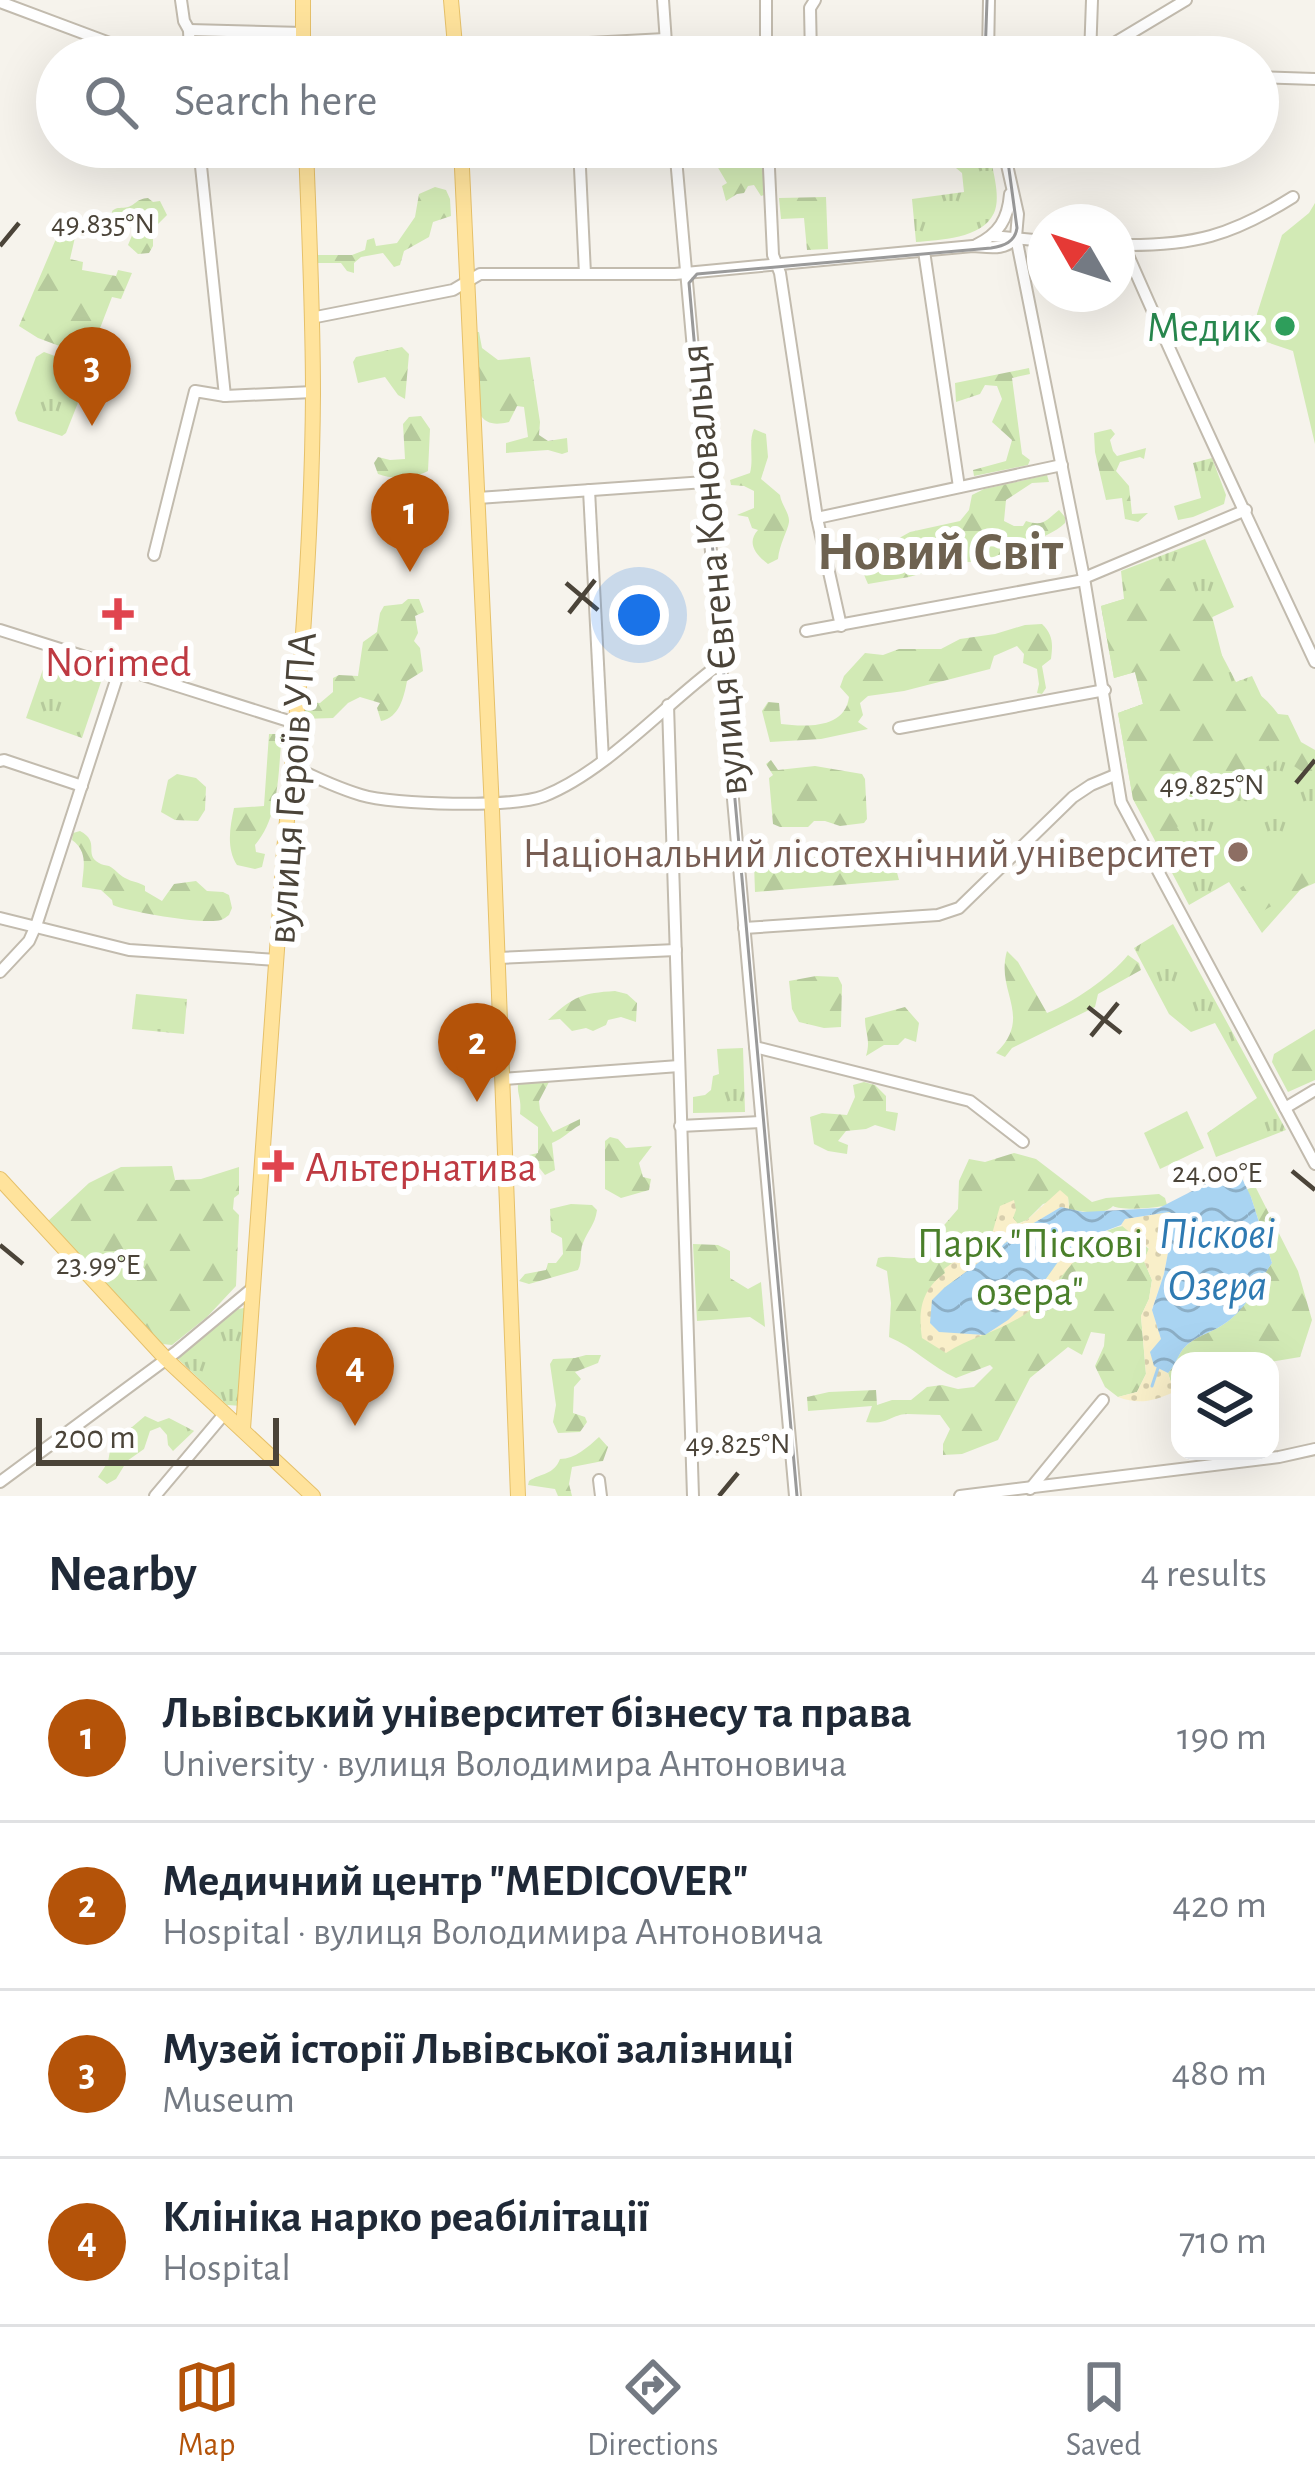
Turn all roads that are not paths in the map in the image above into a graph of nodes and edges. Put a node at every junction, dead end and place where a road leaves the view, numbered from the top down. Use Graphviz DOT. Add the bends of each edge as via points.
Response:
graph roads {
  1 [pos="182,0"];
  2 [pos="303,0"];
  3 [pos="451,0"];
  4 [pos="662,0"];
  5 [pos="766,0"];
  6 [pos="815,0"];
  7 [pos="989,0"];
  8 [pos="1092,0"];
  9 [pos="1186,0"];
  10 [pos="0,2"];
  11 [pos="189,30"];
  12 [pos="303,33"];
  13 [pos="91,36"];
  14 [pos="189,36"];
  15 [pos="454,36"];
  16 [pos="665,36"];
  17 [pos="766,36"];
  18 [pos="811,36"];
  19 [pos="988,36"];
  20 [pos="1091,36"];
  21 [pos="1125,36"];
  22 [pos="1279,78"];
  23 [pos="1315,79"];
  24 [pos="202,168"];
  25 [pos="306,168"];
  26 [pos="462,168"];
  27 [pos="580,168"];
  28 [pos="677,168"];
  29 [pos="770,168"];
  30 [pos="1007,168"];
  31 [pos="1011,190"];
  32 [pos="1293,197"];
  33 [pos="992,236"];
  34 [pos="1016,237"];
  35 [pos="1027,239"];
  36 [pos="973,246"];
  37 [pos="1135,246"];
  38 [pos="924,251"];
  39 [pos="776,264"];
  40 [pos="687,273"];
  41 [pos="585,274"];
  42 [pos="1135,278"];
  43 [pos="467,282"];
  44 [pos="310,318"];
  45 [pos="313,392"];
  46 [pos="225,396"];
  47 [pos="1062,465"];
  48 [pos="705,482"];
  49 [pos="959,487"];
  50 [pos="589,490"];
  51 [pos="478,498"];
  52 [pos="1246,510"];
  53 [pos="817,518"];
  54 [pos="154,555"];
  55 [pos="1084,579"];
  56 [pos="841,626"];
  57 [pos="0,630"];
  58 [pos="806,631"];
  59 [pos="1315,662"];
  60 [pos="721,663"];
  61 [pos="120,668"];
  62 [pos="1105,691"];
  63 [pos="668,705"];
  64 [pos="295,723"];
  65 [pos="899,728"];
  66 [pos="603,760"];
  67 [pos="0,761"];
  68 [pos="292,766"];
  69 [pos="1115,775"];
  70 [pos="82,786"];
  71 [pos="491,802"];
  72 [pos="0,918"];
  73 [pos="34,928"];
  74 [pos="745,928"];
  75 [pos="676,950"];
  76 [pos="498,958"];
  77 [pos="277,960"];
  78 [pos="0,972"];
  79 [pos="755,1047"];
  80 [pos="679,1066"];
  81 [pos="503,1078"];
  82 [pos="1315,1090"];
  83 [pos="1286,1108"];
  84 [pos="761,1122"];
  85 [pos="680,1126"];
  86 [pos="1023,1142"];
  87 [pos="1315,1164"];
  88 [pos="0,1179"];
  89 [pos="254,1287"];
  90 [pos="166,1359"];
  91 [pos="1102,1400"];
  92 [pos="225,1413"];
  93 [pos="243,1429"];
  94 [pos="1315,1449"];
  95 [pos="599,1480"];
  96 [pos="0,1481"];
  97 [pos="1083,1482"];
  98 [pos="1027,1492"];
  99 [pos="303,1493"];
  100 [pos="155,1496"];
  101 [pos="518,1496"];
  102 [pos="601,1496"];
  103 [pos="693,1496"];
  104 [pos="795,1496"];
  105 [pos="960,1496"];
  106 [pos="1091,1496"];
  1 -- 11 [label="street"];
  2 -- 12 [label="main road"];
  3 -- 15 [label="main road"];
  4 -- 16 [label="street"];
  5 -- 17 [label="street"];
  6 -- 18 [label="street"];
  7 -- 19 [label="street"];
  8 -- 20 [label="street"];
  9 -- 21 [label="street"];
  10 -- 13 [label="street"];
  11 -- 12 [label="street"];
  11 -- 14 [label="street"];
  22 -- 23 [label="street"];
  24 -- 46 [label="street"];
  25 -- 44 [label="main road, вулиця Героїв УПА"];
  26 -- 43 [label="main road"];
  27 -- 41 [label="street"];
  28 -- 40 [label="street, вулиця Євгена Коновальця"];
  29 -- 39 [label="street"];
  30 -- 31 [label="street"];
  31 -- 33 [label="street" via="1008,213"];
  31 -- 34 [label="street"];
  32 -- 37 [label="street" via="1229,232"];
  33 -- 34 [label="street"];
  33 -- 36 [label="street"];
  34 -- 35 [label="street"];
  34 -- 36 [label="street" via="1004,246"];
  34 -- 47 [label="street"];
  36 -- 38 [label="street"];
  38 -- 39 [label="street"];
  38 -- 49 [label="street"];
  39 -- 40 [label="street"];
  39 -- 53 [label="street"];
  40 -- 41 [label="street"];
  40 -- 48 [label="street, вулиця Євгена Коновальця"];
  41 -- 43 [label="street" via="480,274"];
  42 -- 52 [label="street"];
  43 -- 44 [label="street"];
  43 -- 51 [label="main road"];
  44 -- 45 [label="main road, вулиця Героїв УПА"];
  45 -- 46 [label="street"];
  45 -- 64 [label="main road, вулиця Героїв УПА"];
  46 -- 54 [label="street" via="195,391"];
  47 -- 49 [label="street"];
  47 -- 55 [label="street"];
  48 -- 50 [label="street"];
  48 -- 60 [label="street, вулиця Євгена Коновальця"];
  49 -- 53 [label="street"];
  50 -- 51 [label="street"];
  50 -- 66 [label="street"];
  51 -- 71 [label="main road"];
  52 -- 55 [label="street"];
  52 -- 59 [label="street"];
  53 -- 56 [label="street"];
  55 -- 56 [label="street"];
  55 -- 62 [label="street"];
  56 -- 58 [label="street"];
  57 -- 61 [label="street"];
  60 -- 63 [label="street"];
  60 -- 74 [label="street, вулиця Євгена Коновальця"];
  61 -- 64 [label="street"];
  61 -- 70 [label="street"];
  62 -- 65 [label="street"];
  62 -- 69 [label="street"];
  63 -- 66 [label="street"];
  63 -- 75 [label="street"];
  64 -- 68 [label="main road, вулиця Героїв УПА"];
  66 -- 71 [label="street" via="541,798"];
  67 -- 70 [label="street"];
  68 -- 71 [label="street" via="393,802"];
  68 -- 77 [label="main road, вулиця Героїв УПА"];
  69 -- 74 [label="street" via="1073,797 959,908"];
  69 -- 83 [label="street" via="1127,817"];
  70 -- 73 [label="street"];
  71 -- 76 [label="main road"];
  72 -- 73 [label="street"];
  73 -- 77 [label="street" via="129,950"];
  73 -- 78 [label="street"];
  74 -- 79 [label="street, вулиця Євгена Коновальця"];
  75 -- 76 [label="street"];
  75 -- 80 [label="street"];
  76 -- 81 [label="main road"];
  77 -- 89 [label="main road, вулиця Героїв УПА"];
  79 -- 84 [label="street, вулиця Євгена Коновальця"];
  79 -- 86 [label="street" via="970,1101"];
  80 -- 81 [label="street"];
  80 -- 85 [label="street"];
  81 -- 101 [label="main road"];
  82 -- 83 [label="street"];
  83 -- 87 [label="street"];
  84 -- 85 [label="street"];
  84 -- 104 [label="street, вулиця Євгена Коновальця"];
  85 -- 103 [label="street"];
  88 -- 90 [label="main road"];
  89 -- 90 [label="street"];
  89 -- 93 [label="main road, вулиця Героїв УПА"];
  90 -- 92 [label="main road"];
  90 -- 96 [label="street"];
  91 -- 98 [label="street"];
  92 -- 93 [label="main road"];
  92 -- 100 [label="street"];
  93 -- 99 [label="main road"];
  94 -- 97 [label="street"];
  95 -- 102 [label="street"];
  97 -- 98 [label="street"];
  97 -- 106 [label="street"];
  98 -- 105 [label="street"];
}
